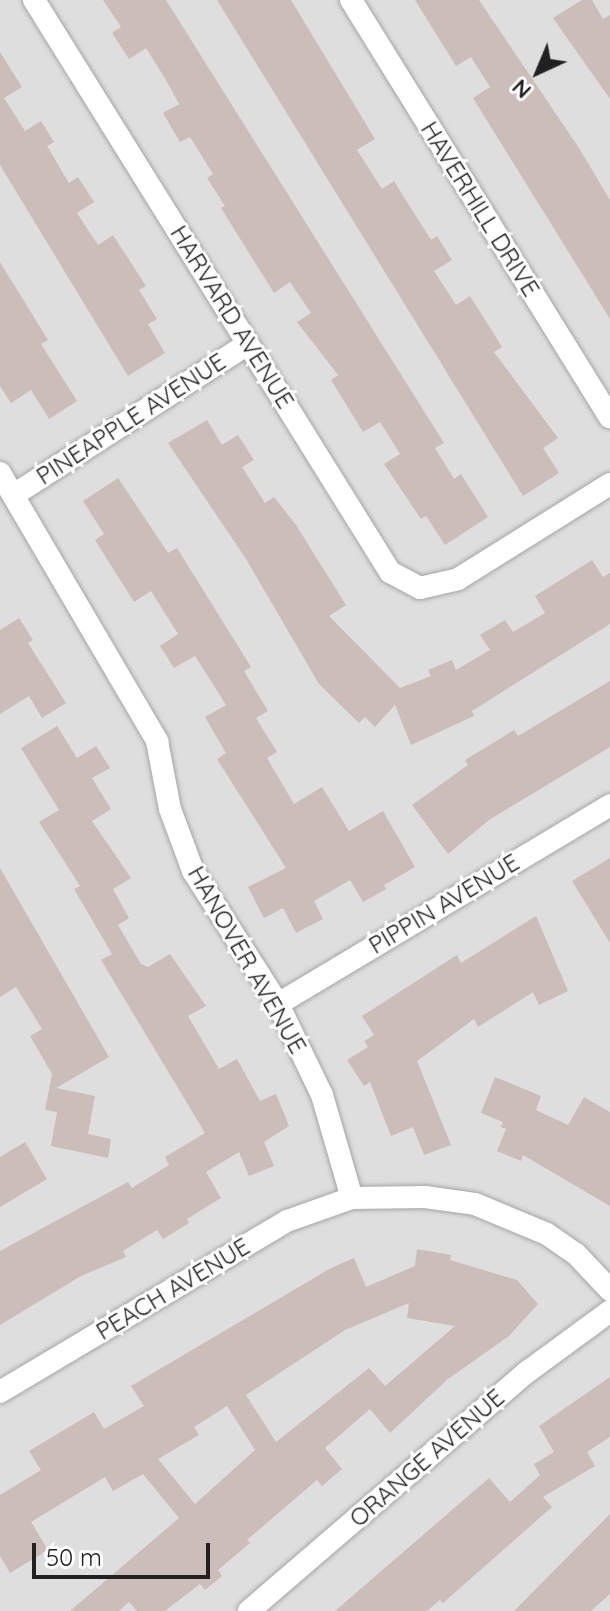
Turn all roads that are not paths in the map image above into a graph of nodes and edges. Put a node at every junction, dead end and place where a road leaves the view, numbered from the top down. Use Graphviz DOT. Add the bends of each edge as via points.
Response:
graph roads {
  1 [pos="34,0"];
  2 [pos="351,0"];
  3 [pos="248,344"];
  4 [pos="610,417"];
  5 [pos="0,473"];
  6 [pos="610,484"];
  7 [pos="15,494"];
  8 [pos="610,805"];
  9 [pos="278,1004"];
  10 [pos="352,1198"];
  11 [pos="610,1290"];
  12 [pos="610,1311"];
  13 [pos="0,1392"];
  14 [pos="249,1611"];
  1 -- 3 [label="street, HARVARD AVENUE"];
  2 -- 4 [label="street, HAVERHILL DRIVE"];
  3 -- 6 [label="street, HARVARD AVENUE" via="390,572 420,588 458,579"];
  3 -- 7 [label="street, PINEAPPLE AVENUE"];
  5 -- 7 [label="street, HANOVER AVENUE"];
  7 -- 9 [label="street, HANOVER AVENUE" via="157,741 170,809 193,871"];
  8 -- 9 [label="street, PIPPIN AVENUE"];
  9 -- 10 [label="street, HANOVER AVENUE" via="322,1095"];
  10 -- 11 [label="street, PEACH AVENUE" via="425,1197 475,1204 547,1234 576,1254"];
  10 -- 13 [label="street, PEACH AVENUE" via="287,1221"];
  12 -- 14 [label="street, ORANGE AVENUE" via="527,1372"];
}
